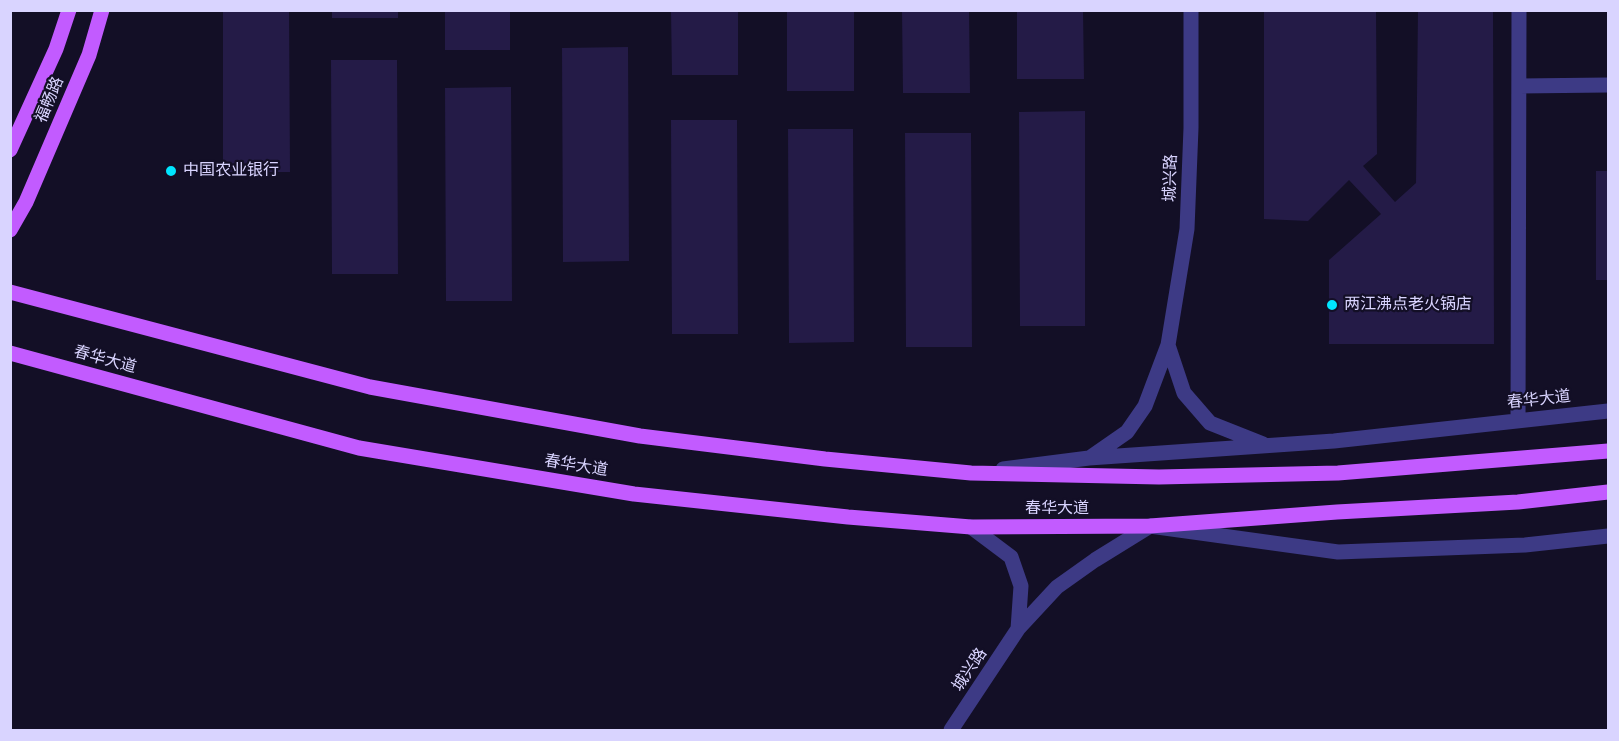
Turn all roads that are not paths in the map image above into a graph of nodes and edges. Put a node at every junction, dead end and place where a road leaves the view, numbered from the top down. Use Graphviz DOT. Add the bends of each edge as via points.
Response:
graph roads {
  1 [pos="69,10"];
  2 [pos="102,10"];
  3 [pos="1191,10"];
  4 [pos="1519,10"];
  5 [pos="1608,85"];
  6 [pos="1519,86"];
  7 [pos="10,150"];
  8 [pos="10,230"];
  9 [pos="10,292"];
  10 [pos="1168,345"];
  11 [pos="10,353"];
  12 [pos="1608,411"];
  13 [pos="1518,420"];
  14 [pos="1267,446"];
  15 [pos="1608,451"];
  16 [pos="1089,458"];
  17 [pos="971,473"];
  18 [pos="1608,492"];
  19 [pos="1150,526"];
  20 [pos="971,527"];
  21 [pos="1608,536"];
  22 [pos="1018,629"];
  23 [pos="951,730"];
  1 -- 7 [label="main road, 福畅路" via="56,49"];
  2 -- 8 [label="main road, 福畅路" via="89,55 26,202"];
  3 -- 10 [label="street, 城兴路" via="1187,228"];
  4 -- 6 [label="street"];
  5 -- 6 [label="street"];
  6 -- 13 [label="street"];
  9 -- 17 [label="main road, 春华大道" via="370,387 640,436"];
  10 -- 14 [label="street" via="1184,393 1210,423"];
  10 -- 16 [label="street, 城兴路" via="1145,406 1127,432"];
  11 -- 20 [label="main road, 春华大道" via="359,448 634,494"];
  12 -- 13 [label="street, 春华大道"];
  13 -- 14 [label="street, 春华大道"];
  14 -- 16 [label="street, 春华大道"];
  15 -- 17 [label="main road, 春华大道" via="1338,473 1159,477"];
  16 -- 17 [label="street, 春华大道"];
  18 -- 19 [label="main road, 春华大道" via="1518,502"];
  19 -- 20 [label="main road, 春华大道"];
  19 -- 21 [label="street, 春华大道" via="1338,552 1525,545"];
  19 -- 22 [label="street, 城兴路" via="1057,587"];
  20 -- 22 [label="street" via="1011,557 1021,586"];
  22 -- 23 [label="street, 城兴路"];
}
